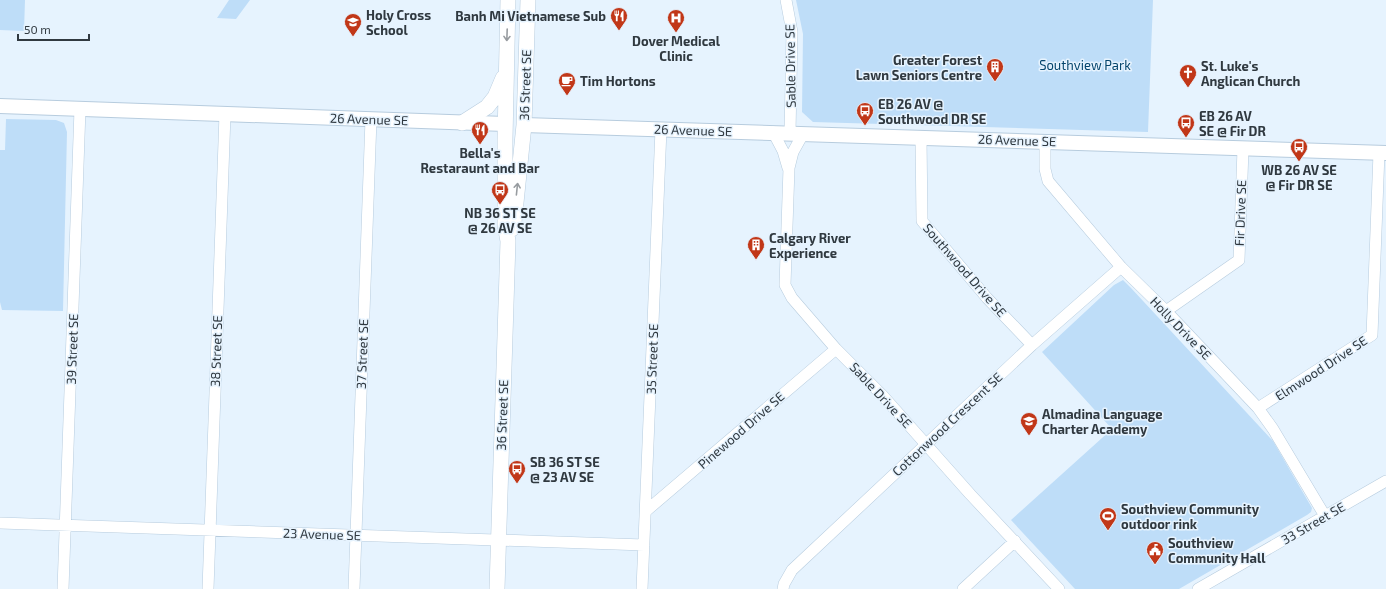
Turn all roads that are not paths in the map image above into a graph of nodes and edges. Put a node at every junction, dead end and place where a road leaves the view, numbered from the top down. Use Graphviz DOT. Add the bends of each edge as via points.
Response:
graph roads {
  1 [pos="508,0"];
  2 [pos="528,0"];
  3 [pos="786,0"];
  4 [pos="506,70"];
  5 [pos="0,106"];
  6 [pos="80,109"];
  7 [pos="225,114"];
  8 [pos="371,119"];
  9 [pos="462,123"];
  10 [pos="505,124"];
  11 [pos="524,125"];
  12 [pos="662,129"];
  13 [pos="773,132"];
  14 [pos="797,134"];
  15 [pos="921,137"];
  16 [pos="1045,141"];
  17 [pos="1242,149"];
  18 [pos="1382,153"];
  19 [pos="789,168"];
  20 [pos="508,241"];
  21 [pos="1121,267"];
  22 [pos="1166,311"];
  23 [pos="1032,345"];
  24 [pos="836,348"];
  25 [pos="1258,408"];
  26 [pos="926,443"];
  27 [pos="1386,481"];
  28 [pos="646,511"];
  29 [pos="1325,516"];
  30 [pos="0,523"];
  31 [pos="66,525"];
  32 [pos="210,530"];
  33 [pos="356,535"];
  34 [pos="498,540"];
  35 [pos="1016,541"];
  36 [pos="644,545"];
  37 [pos="63,589"];
  38 [pos="208,589"];
  39 [pos="354,589"];
  40 [pos="496,589"];
  41 [pos="642,589"];
  42 [pos="783,589"];
  43 [pos="963,589"];
  44 [pos="1060,589"];
  45 [pos="1198,589"];
  1 -- 4 [label="main road, 36 Street SE, one-way"];
  2 -- 11 [label="main road, 36 Street SE"];
  3 -- 14 [label="street, Sable Drive SE" via="792,32"];
  4 -- 9 [label="main road" via="495,97 487,107"];
  4 -- 10 [label="main road, 36 Street SE"];
  5 -- 6 [label="street, 26 Avenue SE"];
  6 -- 7 [label="street, 26 Avenue SE"];
  6 -- 31 [label="street, 39 Street SE"];
  7 -- 8 [label="street, 26 Avenue SE"];
  7 -- 32 [label="street, 38 Street SE"];
  8 -- 9 [label="street, 26 Avenue SE"];
  8 -- 33 [label="street, 37 Street SE"];
  9 -- 10 [label="street, 26 Avenue SE"];
  10 -- 11 [label="street, 26 Avenue SE"];
  10 -- 20 [label="main road, 36 Street SE" via="505,226"];
  11 -- 12 [label="street, 26 Avenue SE"];
  20 -- 11 [label="main road, 36 Street SE, one-way" via="514,222"];
  12 -- 13 [label="street, 26 Avenue SE"];
  12 -- 28 [label="street, 35 Street SE"];
  13 -- 14 [label="street, 26 Avenue SE"];
  13 -- 19 [label="street, Sable Drive SE" via="784,151"];
  14 -- 15 [label="street, 26 Avenue SE"];
  14 -- 19 [label="street, Sable Drive SE"];
  15 -- 16 [label="street, 26 Avenue SE"];
  15 -- 23 [label="street, Southwood Drive SE" via="922,221 987,298"];
  16 -- 17 [label="street, 26 Avenue SE"];
  16 -- 21 [label="street, Holly Drive SE" via="1045,169 1048,181"];
  17 -- 18 [label="street, 26 Avenue SE"];
  17 -- 22 [label="street, Fir Drive SE" via="1239,260"];
  18 -- 25 [label="street, Elmwood Drive SE" via="1372,335"];
  19 -- 24 [label="street, Sable Drive SE" via="785,285 792,298"];
  20 -- 34 [label="main road, 36 Street SE"];
  21 -- 22 [label="street, Holly Drive SE"];
  21 -- 23 [label="street, Cottonwood Crescent SE"];
  22 -- 25 [label="street, Holly Drive SE"];
  23 -- 26 [label="street, Cottonwood Crescent SE"];
  24 -- 26 [label="street, Sable Drive SE"];
  24 -- 28 [label="street, Pinewood Drive SE"];
  25 -- 29 [label="street, Holly Drive SE"];
  26 -- 35 [label="street, Sable Drive SE" via="970,494"];
  26 -- 42 [label="street, Cottonwood Crescent SE" via="792,570"];
  27 -- 29 [label="street, 33 Street SE"];
  28 -- 36 [label="street, 35 Street SE"];
  29 -- 45 [label="street, 33 Street SE"];
  30 -- 31 [label="street, 23 Avenue SE"];
  31 -- 32 [label="street, 23 Avenue SE"];
  31 -- 37 [label="street, 39 Street SE"];
  32 -- 33 [label="street, 23 Avenue SE"];
  32 -- 38 [label="street, 38 Street SE"];
  33 -- 34 [label="street, 23 Avenue SE"];
  33 -- 39 [label="street, 37 Street SE"];
  34 -- 36 [label="street, 23 Avenue SE"];
  34 -- 40 [label="main road, 36 Street SE"];
  35 -- 43 [label="street"];
  35 -- 44 [label="street, Sable Drive SE"];
  36 -- 41 [label="street, 35 Street SE"];
}
